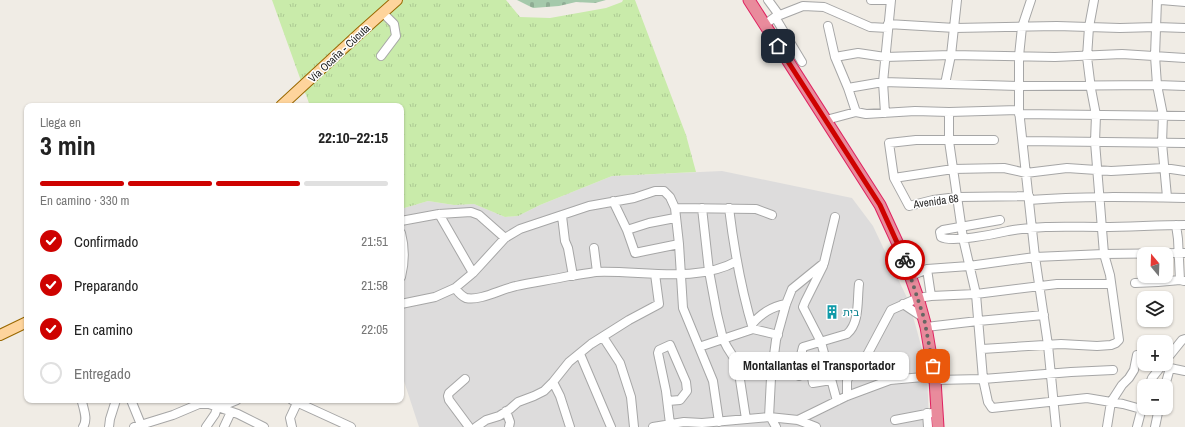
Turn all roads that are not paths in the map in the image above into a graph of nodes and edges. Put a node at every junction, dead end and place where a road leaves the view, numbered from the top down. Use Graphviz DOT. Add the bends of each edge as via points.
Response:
graph roads {
  1 [pos="397,0"];
  2 [pos="749,0"];
  3 [pos="768,0"];
  4 [pos="871,0"];
  5 [pos="885,0"];
  6 [pos="891,0"];
  7 [pos="957,0"];
  8 [pos="1032,0"];
  9 [pos="1094,0"];
  10 [pos="1157,0"];
  11 [pos="1161,0"];
  12 [pos="1185,2"];
  13 [pos="382,13"];
  14 [pos="777,16"];
  15 [pos="764,25"];
  16 [pos="828,26"];
  17 [pos="888,26"];
  18 [pos="1089,26"];
  19 [pos="1156,27"];
  20 [pos="954,28"];
  21 [pos="1022,28"];
  22 [pos="1185,28"];
  23 [pos="951,55"];
  24 [pos="381,56"];
  25 [pos="835,56"];
  26 [pos="1019,56"];
  27 [pos="1156,56"];
  28 [pos="885,57"];
  29 [pos="1087,57"];
  30 [pos="1185,58"];
  31 [pos="802,62"];
  32 [pos="883,82"];
  33 [pos="945,84"];
  34 [pos="1090,85"];
  35 [pos="1156,85"];
  36 [pos="1019,86"];
  37 [pos="1185,86"];
  38 [pos="848,88"];
  39 [pos="283,103"];
  40 [pos="856,112"];
  41 [pos="949,112"];
  42 [pos="1019,112"];
  43 [pos="885,113"];
  44 [pos="1096,115"];
  45 [pos="1163,115"];
  46 [pos="1185,116"];
  47 [pos="826,120"];
  48 [pos="994,140"];
  49 [pos="948,141"];
  50 [pos="1023,141"];
  51 [pos="1095,142"];
  52 [pos="1162,143"];
  53 [pos="1185,143"];
  54 [pos="1164,168"];
  55 [pos="953,169"];
  56 [pos="1097,170"];
  57 [pos="1185,171"];
  58 [pos="1026,172"];
  59 [pos="894,178"];
  60 [pos="957,197"];
  61 [pos="1100,197"];
  62 [pos="1167,197"];
  63 [pos="1029,198"];
  64 [pos="1185,198"];
  65 [pos="613,201"];
  66 [pos="675,208"];
  67 [pos="702,208"];
  68 [pos="729,208"];
  69 [pos="438,214"];
  70 [pos="772,215"];
  71 [pos="562,216"];
  72 [pos="835,217"];
  73 [pos="675,218"];
  74 [pos="404,220"];
  75 [pos="1000,220"];
  76 [pos="1176,225"];
  77 [pos="1185,225"];
  78 [pos="962,226"];
  79 [pos="1103,227"];
  80 [pos="1032,228"];
  81 [pos="627,230"];
  82 [pos="505,238"];
  83 [pos="963,238"];
  84 [pos="404,243"];
  85 [pos="679,244"];
  86 [pos="594,248"];
  87 [pos="1182,253"];
  88 [pos="1104,254"];
  89 [pos="1035,257"];
  90 [pos="737,260"];
  91 [pos="404,262"];
  92 [pos="824,263"];
  93 [pos="969,266"];
  94 [pos="927,269"];
  95 [pos="709,271"];
  96 [pos="597,272"];
  97 [pos="473,273"];
  98 [pos="682,273"];
  99 [pos="655,274"];
  100 [pos="573,276"];
  101 [pos="911,276"];
  102 [pos="1182,280"];
  103 [pos="1135,283"];
  104 [pos="858,284"];
  105 [pos="1111,284"];
  106 [pos="1040,287"];
  107 [pos="456,288"];
  108 [pos="976,294"];
  109 [pos="931,296"];
  110 [pos="918,298"];
  111 [pos="404,303"];
  112 [pos="786,304"];
  113 [pos="903,304"];
  114 [pos="1044,316"];
  115 [pos="978,321"];
  116 [pos="24,323"];
  117 [pos="925,323"];
  118 [pos="753,326"];
  119 [pos="0,335"];
  120 [pos="778,335"];
  121 [pos="604,336"];
  122 [pos="723,339"];
  123 [pos="1185,339"];
  124 [pos="821,342"];
  125 [pos="1048,345"];
  126 [pos="699,346"];
  127 [pos="982,349"];
  128 [pos="1173,353"];
  129 [pos="580,354"];
  130 [pos="1137,355"];
  131 [pos="799,367"];
  132 [pos="1173,367"];
  133 [pos="1113,370"];
  134 [pos="1158,371"];
  135 [pos="1185,371"];
  136 [pos="1051,374"];
  137 [pos="799,376"];
  138 [pos="465,379"];
  139 [pos="983,379"];
  140 [pos="1152,379"];
  141 [pos="831,380"];
  142 [pos="935,380"];
  143 [pos="553,382"];
  144 [pos="847,396"];
  145 [pos="668,400"];
  146 [pos="837,401"];
  147 [pos="1054,401"];
  148 [pos="1111,402"];
  149 [pos="82,403"];
  150 [pos="115,403"];
  151 [pos="132,403"];
  152 [pos="230,403"];
  153 [pos="294,403"];
  154 [pos="299,403"];
  155 [pos="217,408"];
  156 [pos="1137,408"];
  157 [pos="506,411"];
  158 [pos="231,412"];
  159 [pos="932,413"];
  160 [pos="1140,415"];
  161 [pos="1158,415"];
  162 [pos="770,418"];
  163 [pos="798,420"];
  164 [pos="895,420"];
  165 [pos="719,422"];
  166 [pos="741,422"];
  167 [pos="670,424"];
  168 [pos="702,425"];
  169 [pos="139,426"];
  170 [pos="478,426"];
  171 [pos="511,426"];
  172 [pos="83,427"];
  173 [pos="109,427"];
  174 [pos="206,427"];
  175 [pos="224,427"];
  176 [pos="264,427"];
  177 [pos="292,427"];
  178 [pos="351,427"];
  179 [pos="469,427"];
  180 [pos="570,427"];
  181 [pos="611,427"];
  182 [pos="634,427"];
  183 [pos="653,427"];
  184 [pos="776,427"];
  185 [pos="816,427"];
  186 [pos="928,427"];
  187 [pos="938,427"];
  188 [pos="1056,427"];
  189 [pos="1107,427"];
  190 [pos="1137,427"];
  191 [pos="1155,427"];
  1 -- 13 [label="main road, Vía Ocaña - Cúcuta"];
  2 -- 15 [label="highway"];
  3 -- 14 [label="street"];
  4 -- 5 [label="street"];
  6 -- 17 [label="street"];
  7 -- 20 [label="street"];
  8 -- 21 [label="street"];
  9 -- 18 [label="street"];
  10 -- 19 [label="street"];
  11 -- 12 [label="street"];
  13 -- 24 [label="street" via="394,24 396,36"];
  13 -- 39 [label="main road, Vía Ocaña - Cúcuta"];
  14 -- 15 [label="street"];
  14 -- 17 [label="street" via="803,6 824,7 870,27"];
  14 -- 31 [label="street"];
  15 -- 47 [label="highway"];
  16 -- 25 [label="street"];
  17 -- 20 [label="street"];
  17 -- 28 [label="street"];
  18 -- 19 [label="street"];
  18 -- 21 [label="street"];
  18 -- 29 [label="street"];
  19 -- 22 [label="street"];
  19 -- 27 [label="street"];
  20 -- 21 [label="street"];
  20 -- 23 [label="street"];
  21 -- 26 [label="street"];
  23 -- 26 [label="street"];
  23 -- 28 [label="street"];
  23 -- 33 [label="street"];
  25 -- 28 [label="street" via="858,53"];
  25 -- 38 [label="street"];
  26 -- 29 [label="street"];
  26 -- 36 [label="street"];
  27 -- 29 [label="street" via="1122,54"];
  27 -- 30 [label="street"];
  27 -- 35 [label="street"];
  28 -- 32 [label="street"];
  29 -- 34 [label="street"];
  32 -- 33 [label="street"];
  32 -- 38 [label="street"];
  32 -- 43 [label="street"];
  33 -- 36 [label="street"];
  34 -- 35 [label="street"];
  34 -- 36 [label="street"];
  34 -- 44 [label="street"];
  35 -- 37 [label="street"];
  35 -- 45 [label="street"];
  36 -- 42 [label="street"];
  38 -- 40 [label="street"];
  40 -- 43 [label="street"];
  40 -- 47 [label="street"];
  41 -- 42 [label="street"];
  41 -- 43 [label="street"];
  41 -- 49 [label="street"];
  42 -- 44 [label="street"];
  42 -- 50 [label="street"];
  44 -- 45 [label="street"];
  44 -- 51 [label="street"];
  45 -- 46 [label="street"];
  45 -- 52 [label="street"];
  47 -- 101 [label="highway" via="880,205"];
  48 -- 49 [label="street"];
  49 -- 55 [label="street"];
  49 -- 59 [label="street, Avenida 68" via="916,140 889,143"];
  50 -- 51 [label="street"];
  50 -- 58 [label="street"];
  51 -- 52 [label="street"];
  51 -- 56 [label="street"];
  52 -- 53 [label="street"];
  52 -- 54 [label="street"];
  54 -- 56 [label="street"];
  54 -- 57 [label="street"];
  54 -- 62 [label="street"];
  55 -- 58 [label="street" via="1004,168"];
  55 -- 59 [label="street"];
  55 -- 60 [label="street"];
  56 -- 58 [label="street" via="1067,168"];
  56 -- 61 [label="street"];
  58 -- 63 [label="street"];
  59 -- 60 [label="street, Avenida 68" via="909,206"];
  60 -- 63 [label="street, Avenida 68"];
  60 -- 78 [label="street"];
  61 -- 62 [label="street, Avenida 68"];
  61 -- 63 [label="street, Avenida 68"];
  61 -- 79 [label="street"];
  62 -- 64 [label="street, Avenida 68"];
  63 -- 80 [label="street"];
  65 -- 66 [label="street" via="664,191 670,196"];
  65 -- 71 [label="street"];
  65 -- 81 [label="street"];
  66 -- 67 [label="street"];
  66 -- 73 [label="street"];
  67 -- 68 [label="street"];
  67 -- 95 [label="street"];
  68 -- 70 [label="street" via="756,209"];
  68 -- 90 [label="street"];
  69 -- 74 [label="street"];
  69 -- 82 [label="street" via="471,212 479,215"];
  69 -- 97 [label="street"];
  71 -- 82 [label="street" via="520,229"];
  71 -- 100 [label="street"];
  72 -- 92 [label="street"];
  73 -- 81 [label="street"];
  73 -- 85 [label="street"];
  75 -- 78 [label="street"];
  76 -- 77 [label="street"];
  76 -- 79 [label="street"];
  76 -- 87 [label="street"];
  78 -- 83 [label="street"];
  78 -- 83 [label="street" via="940,232 945,239"];
  79 -- 80 [label="street"];
  79 -- 88 [label="street"];
  80 -- 83 [label="street"];
  80 -- 89 [label="street"];
  81 -- 85 [label="street" via="635,253"];
  82 -- 97 [label="street"];
  83 -- 93 [label="street"];
  84 -- 91 [label="street"];
  85 -- 98 [label="street"];
  86 -- 96 [label="street"];
  87 -- 88 [label="street"];
  87 -- 102 [label="street"];
  88 -- 89 [label="street"];
  88 -- 105 [label="street"];
  89 -- 93 [label="street"];
  89 -- 106 [label="street"];
  90 -- 95 [label="street" via="725,268"];
  90 -- 118 [label="street" via="745,302"];
  92 -- 112 [label="street" via="792,289"];
  92 -- 124 [label="street" via="804,307"];
  93 -- 94 [label="street"];
  93 -- 108 [label="street"];
  94 -- 101 [label="street"];
  94 -- 109 [label="street"];
  95 -- 98 [label="street"];
  95 -- 122 [label="street"];
  96 -- 99 [label="street"];
  96 -- 100 [label="street"];
  97 -- 107 [label="street"];
  98 -- 99 [label="street"];
  98 -- 126 [label="street" via="684,308"];
  99 -- 121 [label="street" via="659,304"];
  100 -- 107 [label="street" via="515,286 476,298 465,298"];
  101 -- 110 [label="highway"];
  102 -- 103 [label="street"];
  104 -- 124 [label="street" via="856,321 852,329 847,334"];
  105 -- 106 [label="street" via="1057,284"];
  105 -- 125 [label="street" via="1119,340 1116,343 1097,346"];
  106 -- 108 [label="street"];
  106 -- 114 [label="street"];
  107 -- 111 [label="street" via="435,297"];
  108 -- 109 [label="street"];
  108 -- 115 [label="street"];
  109 -- 110 [label="street"];
  110 -- 113 [label="street"];
  110 -- 117 [label="highway"];
  112 -- 118 [label="street" via="764,312"];
  112 -- 120 [label="street"];
  113 -- 117 [label="street"];
  113 -- 144 [label="street" via="891,310 866,355 853,366 847,381"];
  114 -- 115 [label="street"];
  114 -- 125 [label="street"];
  115 -- 117 [label="street"];
  115 -- 127 [label="street"];
  116 -- 119 [label="main road"];
  117 -- 142 [label="highway"];
  118 -- 120 [label="street"];
  118 -- 122 [label="street"];
  120 -- 162 [label="street" via="771,378"];
  121 -- 129 [label="street"];
  121 -- 182 [label="street" via="620,362 630,397"];
  122 -- 126 [label="street"];
  122 -- 166 [label="street" via="739,373"];
  123 -- 128 [label="street"];
  124 -- 131 [label="street" via="803,347"];
  124 -- 141 [label="street"];
  125 -- 127 [label="street"];
  125 -- 136 [label="street"];
  126 -- 165 [label="street" via="713,381"];
  127 -- 139 [label="street"];
  129 -- 143 [label="street" via="569,362"];
  129 -- 181 [label="street"];
  130 -- 148 [label="street" via="1134,370"];
  131 -- 137 [label="street"];
  131 -- 141 [label="street" via="810,366 812,383"];
  132 -- 135 [label="street"];
  133 -- 136 [label="street"];
  134 -- 140 [label="street"];
  136 -- 139 [label="street"];
  136 -- 147 [label="street"];
  138 -- 179 [label="street" via="448,396"];
  139 -- 142 [label="street"];
  139 -- 147 [label="street" via="988,402 992,408"];
  141 -- 146 [label="street"];
  142 -- 144 [label="street" via="923,377 890,380"];
  142 -- 159 [label="highway"];
  143 -- 157 [label="street" via="544,391 518,402"];
  143 -- 180 [label="street"];
  144 -- 146 [label="street"];
  145 -- 145 [label="street" via="658,353 670,345 686,382 687,391 680,400"];
  145 -- 167 [label="street"];
  146 -- 163 [label="street"];
  147 -- 148 [label="street" via="1087,398"];
  147 -- 188 [label="street"];
  148 -- 156 [label="street"];
  148 -- 189 [label="street"];
  149 -- 172 [label="street" via="86,418"];
  150 -- 173 [label="street"];
  151 -- 169 [label="street"];
  152 -- 155 [label="street"];
  153 -- 177 [label="street" via="290,418"];
  154 -- 178 [label="street"];
  155 -- 158 [label="street"];
  155 -- 169 [label="street" via="209,404 199,404"];
  155 -- 174 [label="street"];
  157 -- 170 [label="street"];
  157 -- 171 [label="street"];
  158 -- 175 [label="street"];
  158 -- 176 [label="street"];
  159 -- 164 [label="street"];
  159 -- 186 [label="street"];
  159 -- 187 [label="highway"];
  160 -- 190 [label="street"];
  161 -- 191 [label="street"];
  162 -- 163 [label="street"];
  162 -- 166 [label="street"];
  162 -- 184 [label="street"];
  163 -- 185 [label="street"];
  165 -- 166 [label="street"];
  165 -- 168 [label="street"];
  167 -- 168 [label="street" via="684,422"];
  167 -- 183 [label="street"];
}
